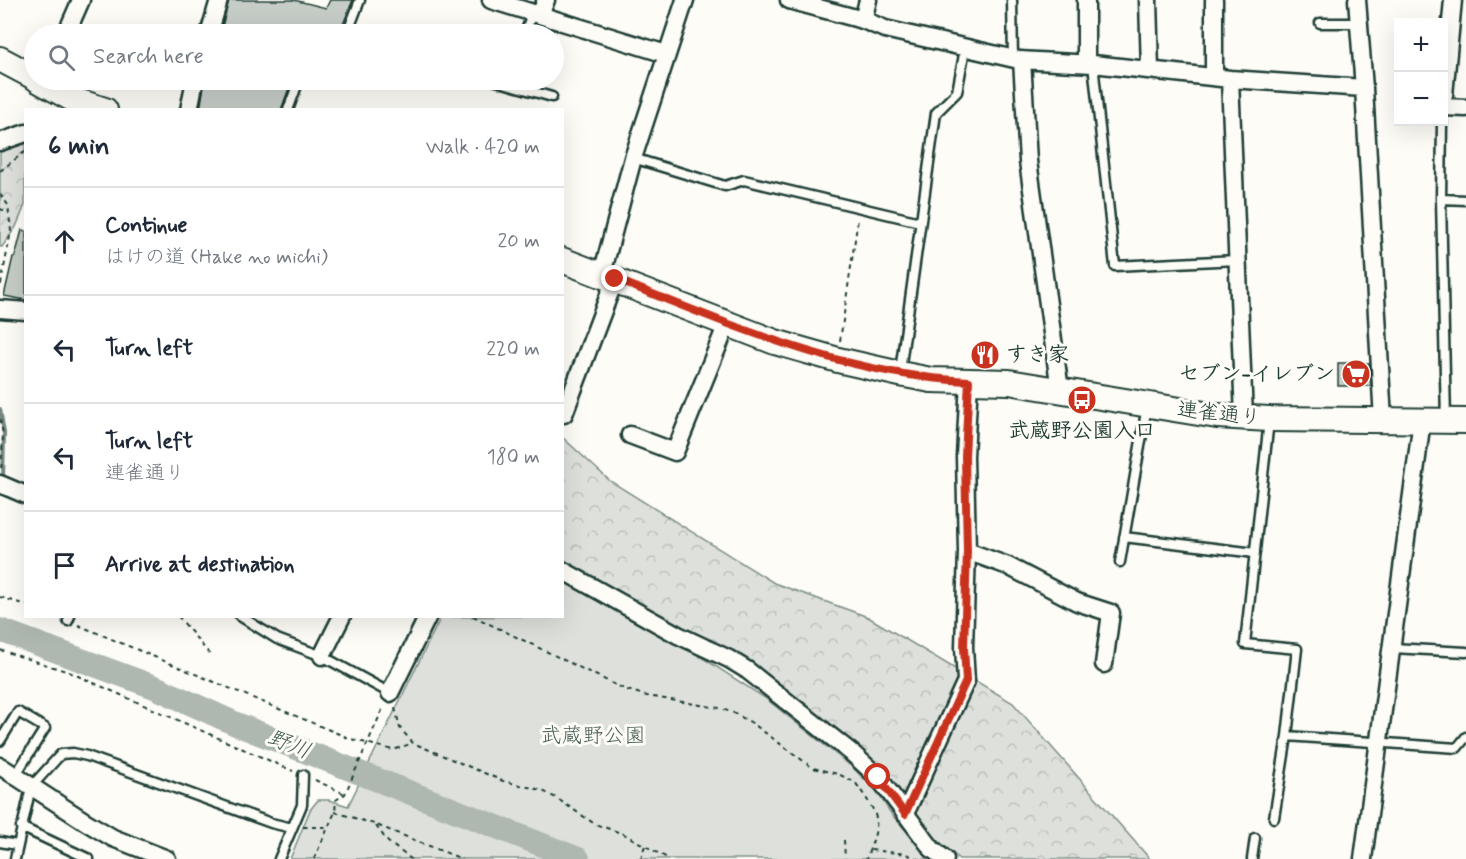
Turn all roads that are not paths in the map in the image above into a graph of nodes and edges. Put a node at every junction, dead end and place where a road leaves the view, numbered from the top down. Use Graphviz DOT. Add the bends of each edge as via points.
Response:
graph roads {
  1 [pos="81,0"];
  2 [pos="219,0"];
  3 [pos="360,0"];
  4 [pos="491,0"];
  5 [pos="685,0"];
  6 [pos="789,0"];
  7 [pos="868,0"];
  8 [pos="1012,0"];
  9 [pos="1086,0"];
  10 [pos="1148,0"];
  11 [pos="1214,0"];
  12 [pos="1357,0"];
  13 [pos="1453,0"];
  14 [pos="539,10"];
  15 [pos="863,20"];
  16 [pos="1320,23"];
  17 [pos="1360,23"];
  18 [pos="70,24"];
  19 [pos="212,24"];
  20 [pos="351,24"];
  21 [pos="531,24"];
  22 [pos="965,49"];
  23 [pos="666,54"];
  24 [pos="0,58"];
  25 [pos="1018,59"];
  26 [pos="1089,64"];
  27 [pos="1150,70"];
  28 [pos="24,71"];
  29 [pos="1445,72"];
  30 [pos="1222,78"];
  31 [pos="1364,88"];
  32 [pos="58,90"];
  33 [pos="193,90"];
  34 [pos="295,90"];
  35 [pos="533,90"];
  36 [pos="552,97"];
  37 [pos="1448,107"];
  38 [pos="99,108"];
  39 [pos="189,108"];
  40 [pos="289,108"];
  41 [pos="1466,108"];
  42 [pos="1442,126"];
  43 [pos="24,134"];
  44 [pos="0,142"];
  45 [pos="633,158"];
  46 [pos="1441,199"];
  47 [pos="1466,200"];
  48 [pos="920,222"];
  49 [pos="1237,260"];
  50 [pos="564,261"];
  51 [pos="609,277"];
  52 [pos="0,309"];
  53 [pos="24,311"];
  54 [pos="727,324"];
  55 [pos="900,374"];
  56 [pos="969,381"];
  57 [pos="1059,390"];
  58 [pos="1147,406"];
  59 [pos="564,414"];
  60 [pos="1244,417"];
  61 [pos="1269,419"];
  62 [pos="1383,420"];
  63 [pos="1445,421"];
  64 [pos="630,435"];
  65 [pos="0,484"];
  66 [pos="24,494"];
  67 [pos="1124,537"];
  68 [pos="967,551"];
  69 [pos="1256,553"];
  70 [pos="1120,562"];
  71 [pos="564,571"];
  72 [pos="243,618"];
  73 [pos="341,618"];
  74 [pos="427,618"];
  75 [pos="1392,648"];
  76 [pos="1466,652"];
  77 [pos="322,656"];
  78 [pos="1104,664"];
  79 [pos="390,693"];
  80 [pos="1287,736"];
  81 [pos="1466,737"];
  82 [pos="0,741"];
  83 [pos="1379,743"];
  84 [pos="0,766"];
  85 [pos="303,775"];
  86 [pos="15,776"];
  87 [pos="31,787"];
  88 [pos="905,814"];
  89 [pos="1274,818"];
  90 [pos="21,827"];
  91 [pos="292,828"];
  92 [pos="1255,838"];
  93 [pos="0,842"];
  94 [pos="17,845"];
  95 [pos="15,859"];
  96 [pos="89,859"];
  97 [pos="167,859"];
  98 [pos="279,859"];
  99 [pos="945,859"];
  100 [pos="1252,859"];
  101 [pos="1364,859"];
  1 -- 18 [label="street"];
  2 -- 19 [label="street"];
  3 -- 20 [label="lane"];
  4 -- 14 [label="street"];
  5 -- 23 [label="street"];
  6 -- 15 [label="street"];
  7 -- 15 [label="street"];
  8 -- 25 [label="lane"];
  9 -- 26 [label="street"];
  10 -- 27 [label="street"];
  11 -- 30 [label="street"];
  12 -- 17 [label="street"];
  13 -- 29 [label="street"];
  14 -- 21 [label="lane"];
  14 -- 23 [label="street"];
  15 -- 22 [label="street"];
  16 -- 17 [label="lane"];
  17 -- 31 [label="street"];
  22 -- 25 [label="street"];
  22 -- 48 [label="lane" via="957,92 936,113"];
  23 -- 45 [label="street"];
  24 -- 28 [label="main road"];
  25 -- 26 [label="street"];
  25 -- 57 [label="street"];
  26 -- 27 [label="street"];
  26 -- 49 [label="lane" via="1115,266"];
  27 -- 30 [label="street"];
  30 -- 31 [label="street"];
  30 -- 49 [label="street"];
  31 -- 62 [label="street"];
  32 -- 38 [label="main road"];
  33 -- 39 [label="street"];
  34 -- 40 [label="lane"];
  35 -- 36 [label="lane"];
  37 -- 41 [label="street"];
  42 -- 46 [label="lane"];
  43 -- 44 [label="street"];
  45 -- 48 [label="lane" via="725,186 744,180"];
  45 -- 51 [label="street"];
  46 -- 47 [label="lane"];
  46 -- 63 [label="lane"];
  48 -- 55 [label="lane"];
  49 -- 60 [label="street"];
  50 -- 51 [label="main road, 連雀通り"];
  51 -- 54 [label="main road, 連雀通り"];
  51 -- 59 [label="street"];
  52 -- 53 [label="street"];
  54 -- 55 [label="main road, 連雀通り" via="775,342"];
  54 -- 64 [label="street" via="675,452"];
  55 -- 56 [label="main road, 連雀通り"];
  56 -- 57 [label="main road, 連雀通り"];
  56 -- 68 [label="street" via="965,456"];
  57 -- 58 [label="main road, 連雀通り"];
  58 -- 60 [label="main road, 連雀通り"];
  58 -- 67 [label="lane"];
  60 -- 61 [label="main road, 連雀通り"];
  61 -- 62 [label="main road, 連雀通り"];
  61 -- 69 [label="lane"];
  62 -- 63 [label="main road, 連雀通り"];
  63 -- 75 [label="street"];
  65 -- 66 [label="street"];
  67 -- 69 [label="lane"];
  67 -- 70 [label="lane"];
  68 -- 78 [label="street" via="1008,566 1077,602 1112,613"];
  68 -- 88 [label="street" via="966,681"];
  69 -- 80 [label="lane" via="1245,644 1296,649"];
  71 -- 88 [label="street" via="747,670 852,753 878,777"];
  72 -- 77 [label="lane" via="277,639"];
  73 -- 77 [label="street"];
  74 -- 79 [label="street"];
  75 -- 76 [label="lane"];
  75 -- 83 [label="street"];
  77 -- 79 [label="lane"];
  80 -- 83 [label="lane"];
  80 -- 89 [label="lane"];
  81 -- 83 [label="lane" via="1457,748"];
  82 -- 86 [label="lane" via="18,712 45,728"];
  83 -- 101 [label="street"];
  84 -- 86 [label="street"];
  85 -- 91 [label="lane" via="302,805"];
  86 -- 87 [label="street"];
  87 -- 90 [label="lane"];
  87 -- 91 [label="lane" via="61,754 73,753"];
  87 -- 97 [label="street" via="113,838"];
  88 -- 99 [label="street" via="932,849"];
  90 -- 94 [label="lane"];
  90 -- 96 [label="lane"];
  91 -- 98 [label="lane"];
  92 -- 100 [label="lane"];
  93 -- 94 [label="lane"];
  94 -- 95 [label="lane"];
}
